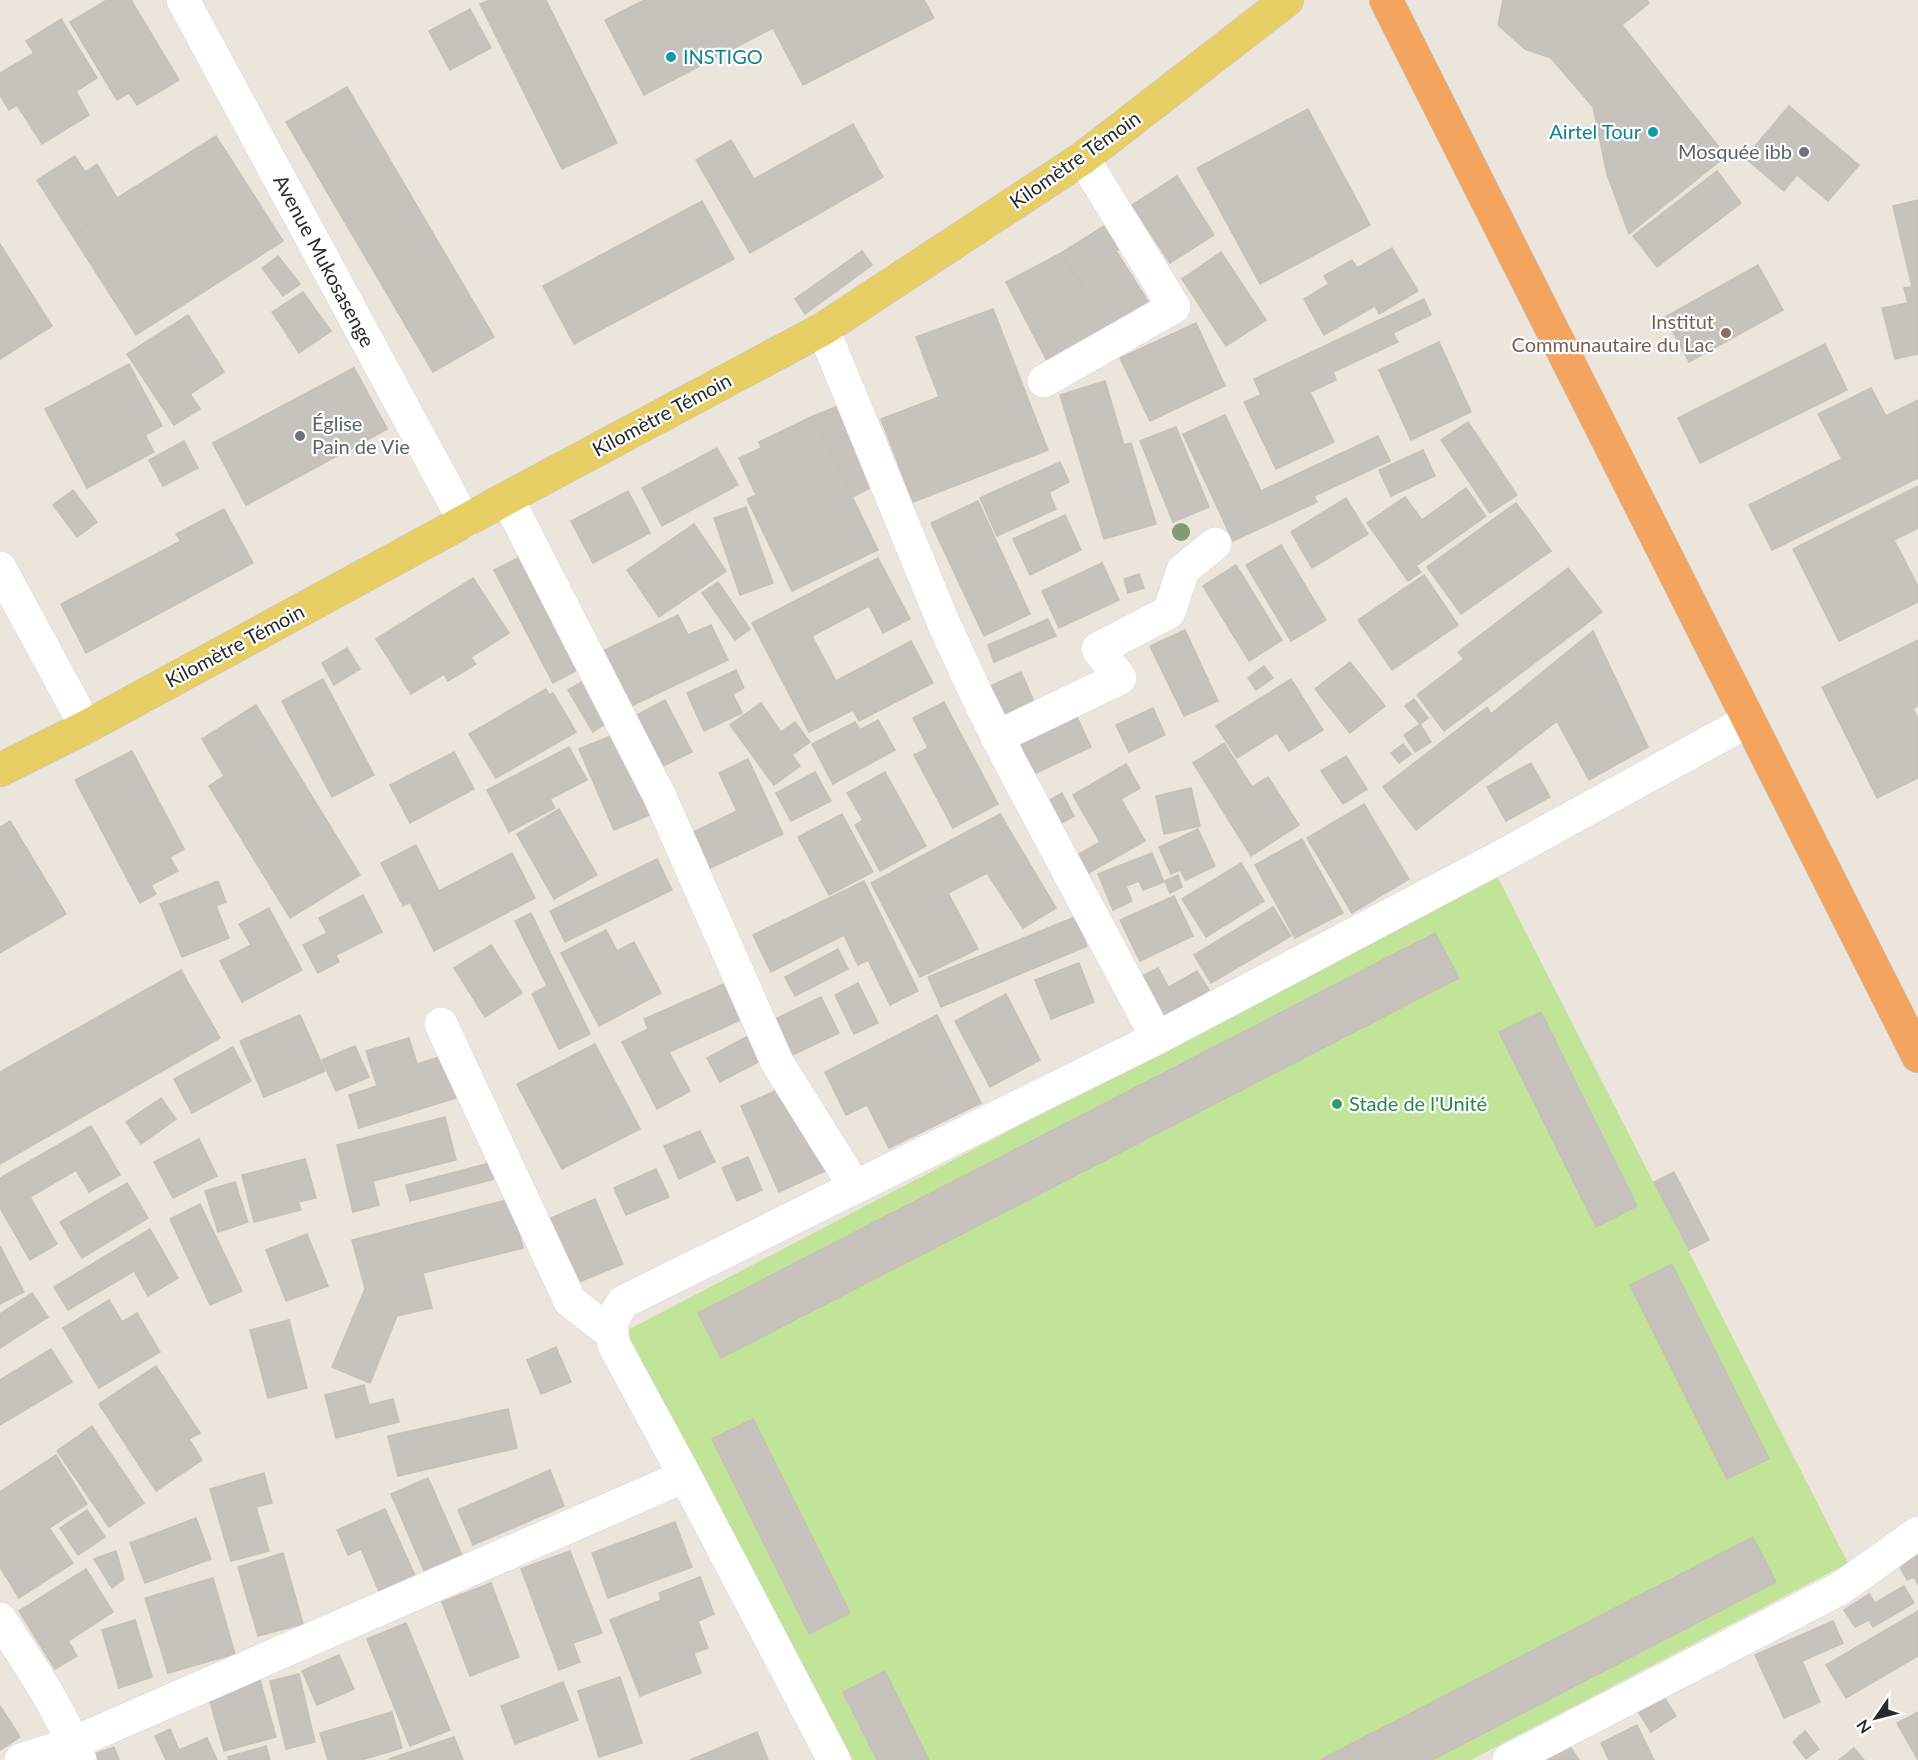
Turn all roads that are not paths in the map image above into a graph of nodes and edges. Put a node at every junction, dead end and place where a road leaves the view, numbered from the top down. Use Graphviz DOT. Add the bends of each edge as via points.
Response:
graph roads {
  1 [pos="183,0"];
  2 [pos="1287,0"];
  3 [pos="1386,0"];
  4 [pos="1083,158"];
  5 [pos="823,329"];
  6 [pos="1044,381"];
  7 [pos="507,498"];
  8 [pos="465,522"];
  9 [pos="1215,544"];
  10 [pos="0,568"];
  11 [pos="1748,721"];
  12 [pos="86,727"];
  13 [pos="997,737"];
  14 [pos="0,770"];
  15 [pos="441,1024"];
  16 [pos="1157,1038"];
  17 [pos="1918,1056"];
  18 [pos="855,1187"];
  19 [pos="611,1333"];
  20 [pos="685,1476"];
  21 [pos="1918,1533"];
  22 [pos="0,1619"];
  23 [pos="76,1751"];
  24 [pos="21,1760"];
  25 [pos="834,1760"];
  26 [pos="1509,1760"];
  1 -- 8 [label="street, Avenue Mukosasenge"];
  2 -- 4 [label="main road, Kilomètre Témoin"];
  3 -- 11 [label="highway"];
  4 -- 5 [label="main road, Kilomètre Témoin"];
  4 -- 6 [label="street" via="1174,307"];
  5 -- 7 [label="main road, Kilomètre Témoin"];
  5 -- 13 [label="street" via="944,624"];
  7 -- 8 [label="main road, Kilomètre Témoin"];
  7 -- 18 [label="street" via="660,797 777,1062"];
  8 -- 12 [label="main road, Kilomètre Témoin"];
  9 -- 13 [label="street" via="1183,570 1169,612 1098,649 1119,678"];
  10 -- 12 [label="street"];
  11 -- 16 [label="street"];
  11 -- 17 [label="highway"];
  12 -- 14 [label="main road, Kilomètre Témoin"];
  13 -- 16 [label="street"];
  15 -- 19 [label="street" via="570,1301"];
  16 -- 18 [label="street"];
  18 -- 19 [label="street" via="623,1302 612,1317"];
  19 -- 20 [label="street"];
  20 -- 23 [label="street"];
  20 -- 25 [label="street"];
  21 -- 26 [label="street" via="1841,1588"];
  22 -- 23 [label="street" via="42,1684"];
  23 -- 24 [label="street"];
}
